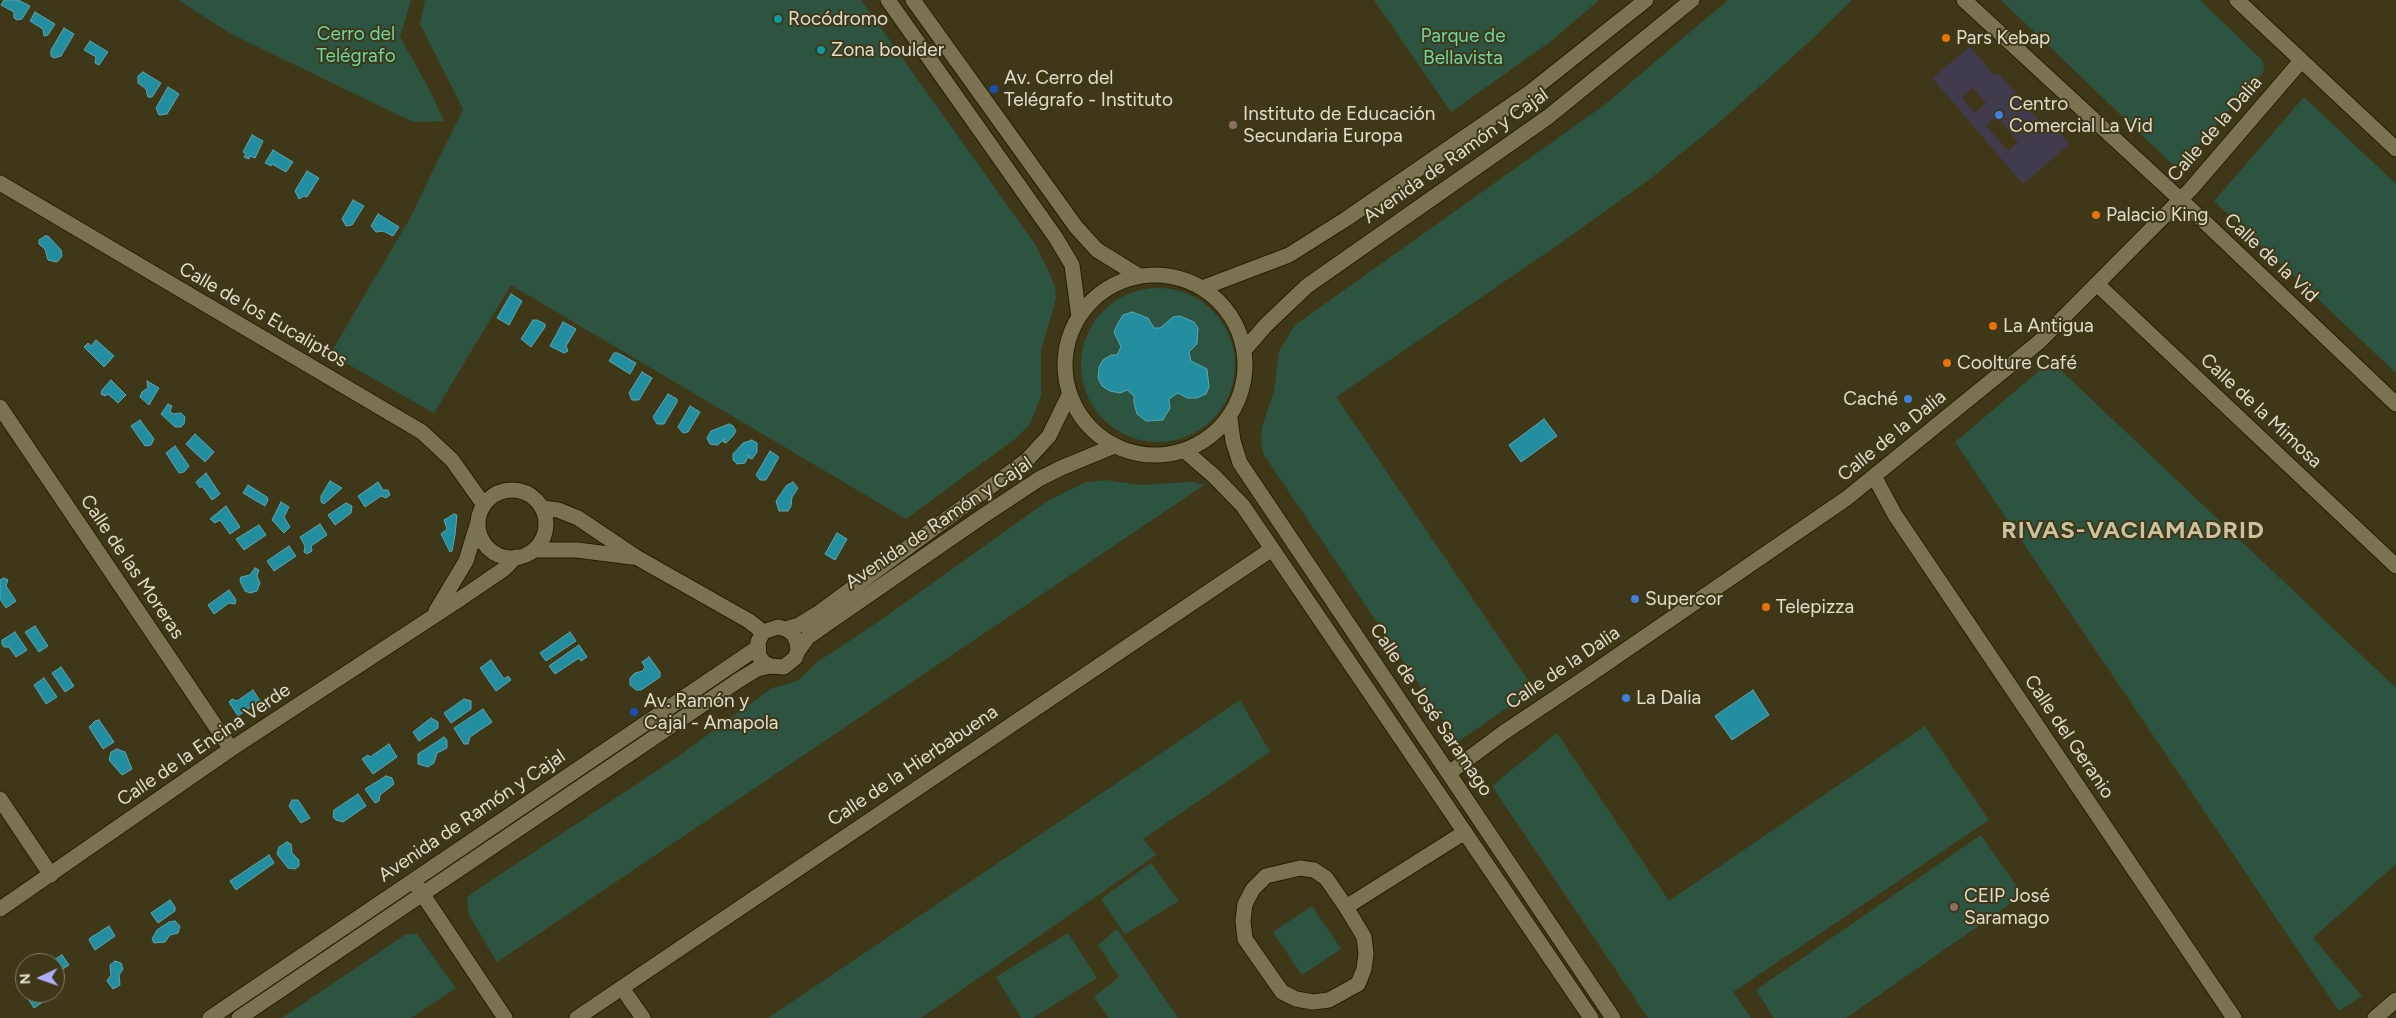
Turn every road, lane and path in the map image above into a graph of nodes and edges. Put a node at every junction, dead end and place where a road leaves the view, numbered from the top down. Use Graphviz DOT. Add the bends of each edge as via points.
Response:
graph roads {
  1 [pos="888,0"];
  2 [pos="913,0"];
  3 [pos="1646,0"];
  4 [pos="1692,0"];
  5 [pos="1964,0"];
  6 [pos="2237,0"];
  7 [pos="2301,61"];
  8 [pos="2396,149"];
  9 [pos="0,183"];
  10 [pos="2180,200"];
  11 [pos="1139,276"];
  12 [pos="2098,285"];
  13 [pos="1202,288"];
  14 [pos="1079,316"];
  15 [pos="1246,348"];
  16 [pos="1069,395"];
  17 [pos="2396,404"];
  18 [pos="0,407"];
  19 [pos="1230,419"];
  20 [pos="1114,446"];
  21 [pos="1185,451"];
  22 [pos="1874,476"];
  23 [pos="484,505"];
  24 [pos="542,508"];
  25 [pos="478,522"];
  26 [pos="1272,548"];
  27 [pos="534,550"];
  28 [pos="636,557"];
  29 [pos="516,558"];
  30 [pos="2396,566"];
  31 [pos="432,616"];
  32 [pos="786,629"];
  33 [pos="763,632"];
  34 [pos="757,648"];
  35 [pos="798,651"];
  36 [pos="770,666"];
  37 [pos="231,749"];
  38 [pos="1449,773"];
  39 [pos="0,799"];
  40 [pos="1465,832"];
  41 [pos="51,875"];
  42 [pos="412,880"];
  43 [pos="422,894"];
  44 [pos="1346,907"];
  45 [pos="0,909"];
  46 [pos="622,988"];
  47 [pos="2396,1000"];
  48 [pos="210,1018"];
  49 [pos="239,1018"];
  50 [pos="505,1018"];
  51 [pos="577,1018"];
  52 [pos="642,1018"];
  53 [pos="1591,1018"];
  54 [pos="1613,1018"];
  55 [pos="2234,1018"];
  56 [pos="2375,1018"];
  1 -- 14 [label="street" via="1056,238 1072,265"];
  2 -- 11 [label="street" via="1076,227 1097,250"];
  3 -- 13 [label="street, Avenida de Ramón y Cajal" via="1529,93 1346,219 1289,255"];
  4 -- 15 [label="street, Avenida de Ramón y Cajal" via="1548,116 1306,286"];
  5 -- 10 [label="street, Calle de la Vid"];
  6 -- 7 [label="street"];
  7 -- 8 [label="street"];
  7 -- 10 [label="street, Calle de la Dalia"];
  9 -- 23 [label="street, Calle de los Eucaliptos" via="422,432 452,460"];
  10 -- 12 [label="street, Calle de la Dalia"];
  10 -- 17 [label="street, Calle de la Vid"];
  11 -- 13 [label="street" via="1161,275 1182,279"];
  11 -- 14 [label="street" via="1116,284 1096,297"];
  12 -- 22 [label="street, Calle de la Dalia" via="2039,342"];
  12 -- 30 [label="street, Calle de la Mimosa"];
  13 -- 15 [label="street" via="1228,312"];
  14 -- 16 [label="street" via="1065,355"];
  15 -- 19 [label="street" via="1241,394"];
  16 -- 20 [label="street" via="1080,416 1095,433"];
  16 -- 32 [label="street, Avenida de Ramón y Cajal" via="1050,436 1027,460 817,614"];
  18 -- 37 [label="street, Calle de las Moreras"];
  19 -- 21 [label="street" via="1202,443"];
  19 -- 38 [label="street, Calle de José Saramago" via="1240,463"];
  20 -- 21 [label="street" via="1149,456"];
  20 -- 35 [label="street, Avenida de Ramón y Cajal" via="1039,479 808,637"];
  21 -- 26 [label="street" via="1243,506"];
  22 -- 38 [label="street, Calle de la Dalia" via="1847,498 1502,733"];
  22 -- 55 [label="street, Calle del Geranio" via="1895,515"];
  23 -- 24 [label="street" via="502,491 514,490 530,495"];
  23 -- 25 [label="street"];
  24 -- 27 [label="street" via="546,522 543,537"];
  24 -- 28 [label="street" via="578,518"];
  25 -- 29 [label="street" via="480,534 490,548 505,557"];
  25 -- 31 [label="street, Calle de la Encina Verde" via="466,561"];
  26 -- 40 [label="street"];
  26 -- 46 [label="street, Calle de la Hierbabuena"];
  27 -- 28 [label="street" via="577,550"];
  27 -- 29 [label="street"];
  28 -- 33 [label="street"];
  29 -- 31 [label="street, Calle de la Encina Verde"];
  31 -- 37 [label="street, Calle de la Encina Verde"];
  32 -- 33 [label="street, Avenida de Ramón y Cajal" via="778,627"];
  32 -- 35 [label="street" via="793,634"];
  33 -- 34 [label="street"];
  34 -- 36 [label="street" via="763,662"];
  34 -- 42 [label="street, Avenida de Ramón y Cajal"];
  35 -- 36 [label="street, Avenida de Ramón y Cajal" via="784,667"];
  36 -- 43 [label="street, Avenida de Ramón y Cajal" via="757,669 739,680"];
  37 -- 41 [label="street, Calle de la Encina Verde"];
  38 -- 54 [label="street, Calle de José Saramago"];
  39 -- 41 [label="street"];
  40 -- 44 [label="street"];
  40 -- 53 [label="street"];
  41 -- 45 [label="street, Calle de la Encina Verde"];
  42 -- 43 [label="street"];
  42 -- 48 [label="street, Avenida de Ramón y Cajal"];
  43 -- 49 [label="street, Avenida de Ramón y Cajal"];
  43 -- 50 [label="street"];
  44 -- 44 [label="street" via="1326,878 1314,870 1283,870 1266,876 1253,889 1245,904 1245,939 1282,992 1313,1002 1329,1000 1358,984 1366,954 1364,937"];
  46 -- 51 [label="street, Calle de la Hierbabuena"];
  46 -- 52 [label="street"];
  47 -- 56 [label="street"];
}
